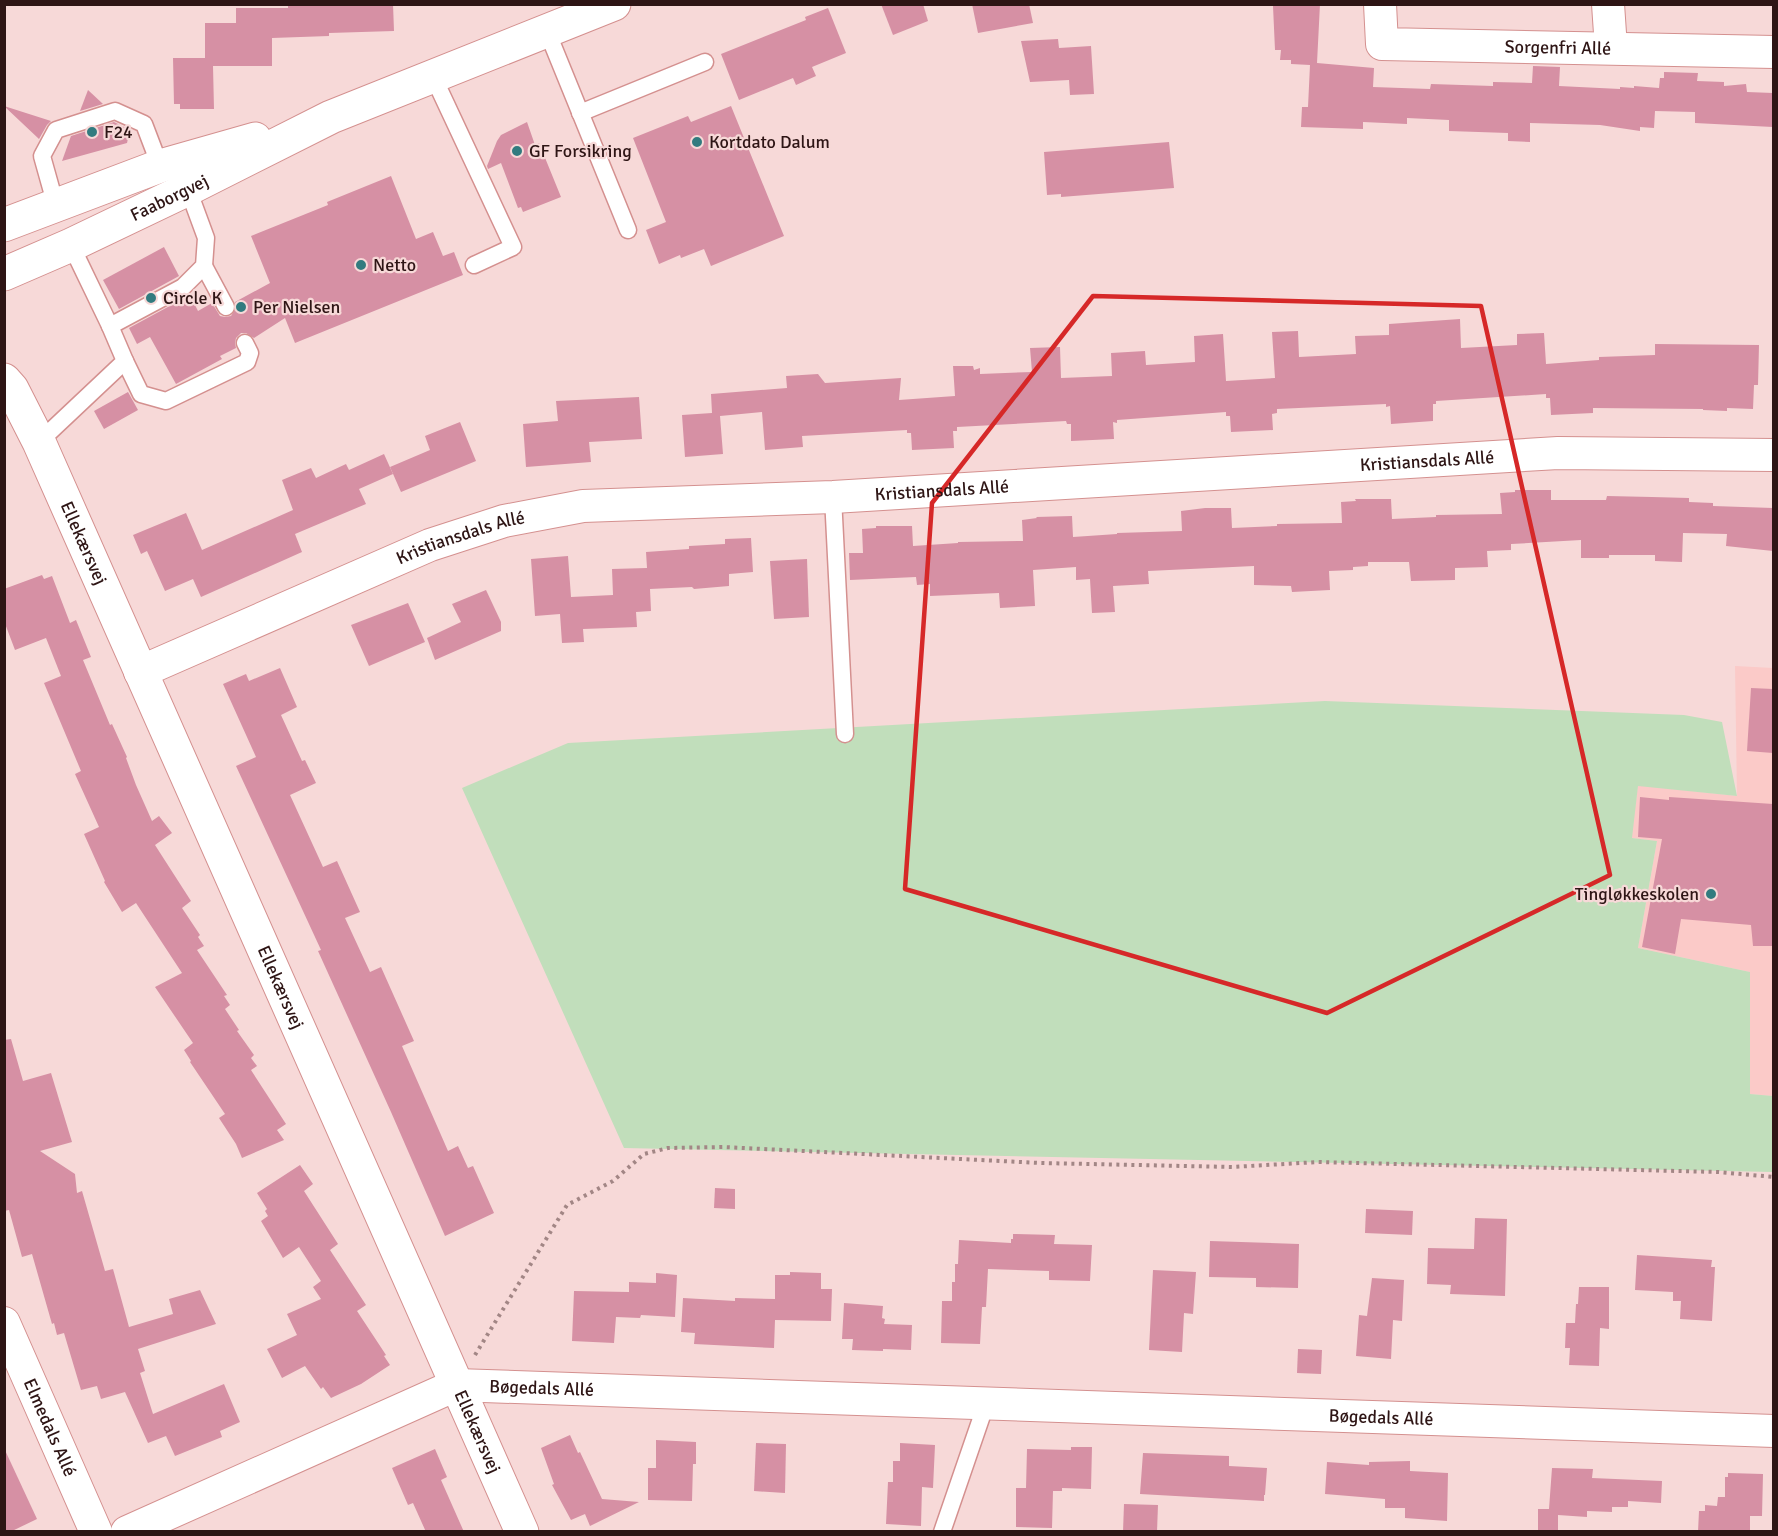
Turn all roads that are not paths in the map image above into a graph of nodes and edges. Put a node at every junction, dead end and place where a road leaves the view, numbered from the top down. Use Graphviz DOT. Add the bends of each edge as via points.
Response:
graph roads {
  1 [pos="1380,4"];
  2 [pos="1608,4"];
  3 [pos="613,5"];
  4 [pos="547,31"];
  5 [pos="1611,48"];
  6 [pos="1773,52"];
  7 [pos="705,62"];
  8 [pos="433,76"];
  9 [pos="580,113"];
  10 [pos="331,117"];
  11 [pos="160,166"];
  12 [pos="188,189"];
  13 [pos="56,206"];
  14 [pos="4,225"];
  15 [pos="628,230"];
  16 [pos="71,245"];
  17 [pos="474,265"];
  18 [pos="204,266"];
  19 [pos="4,274"];
  20 [pos="226,307"];
  21 [pos="111,326"];
  22 [pos="245,343"];
  23 [pos="126,361"];
  24 [pos="4,380"];
  25 [pos="4,408"];
  26 [pos="39,442"];
  27 [pos="1773,454"];
  28 [pos="833,497"];
  29 [pos="140,672"];
  30 [pos="845,734"];
  31 [pos="4,1323"];
  32 [pos="456,1385"];
  33 [pos="986,1404"];
  34 [pos="1773,1431"];
  35 [pos="96,1532"];
  36 [pos="127,1532"];
  37 [pos="522,1532"];
  38 [pos="942,1532"];
  1 -- 5 [label="street, Sorgenfri Allé" via="1382,45"];
  2 -- 5 [label="street"];
  3 -- 4 [label="street, Faaborgvej"];
  4 -- 8 [label="street, Faaborgvej"];
  4 -- 9 [label="lane"];
  5 -- 6 [label="street, Sorgenfri Allé"];
  7 -- 9 [label="lane"];
  8 -- 10 [label="street, Faaborgvej"];
  8 -- 17 [label="lane" via="513,247"];
  9 -- 15 [label="lane"];
  10 -- 11 [label="street, Faaborgvej"];
  10 -- 12 [label="street, Faaborgvej"];
  11 -- 13 [label="street, Faaborgvej"];
  11 -- 13 [label="lane" via="144,124 115,111 56,130 42,156"];
  12 -- 16 [label="street, Faaborgvej"];
  12 -- 18 [label="lane" via="206,238"];
  13 -- 14 [label="street, Faaborgvej"];
  16 -- 19 [label="street, Faaborgvej"];
  16 -- 21 [label="lane"];
  18 -- 20 [label="lane"];
  18 -- 21 [label="lane" via="183,287"];
  21 -- 23 [label="lane"];
  22 -- 23 [label="lane" via="250,353 247,362 166,402 141,394"];
  23 -- 26 [label="lane"];
  24 -- 26 [label="street, Ellekærsvej"];
  25 -- 26 [label="street, Ellekærsvej"];
  26 -- 29 [label="street, Ellekærsvej"];
  27 -- 28 [label="street, Kristiansdals Allé" via="1558,453"];
  28 -- 29 [label="street, Kristiansdals Allé" via="583,506 504,521 430,545"];
  28 -- 30 [label="lane"];
  29 -- 32 [label="street, Ellekærsvej"];
  31 -- 35 [label="street, Elmedals Allé"];
  32 -- 33 [label="street, Bøgedals Allé"];
  32 -- 36 [label="street, Bøgedals Allé"];
  32 -- 37 [label="street, Ellekærsvej"];
  33 -- 34 [label="street, Bøgedals Allé"];
  33 -- 38 [label="lane"];
}
